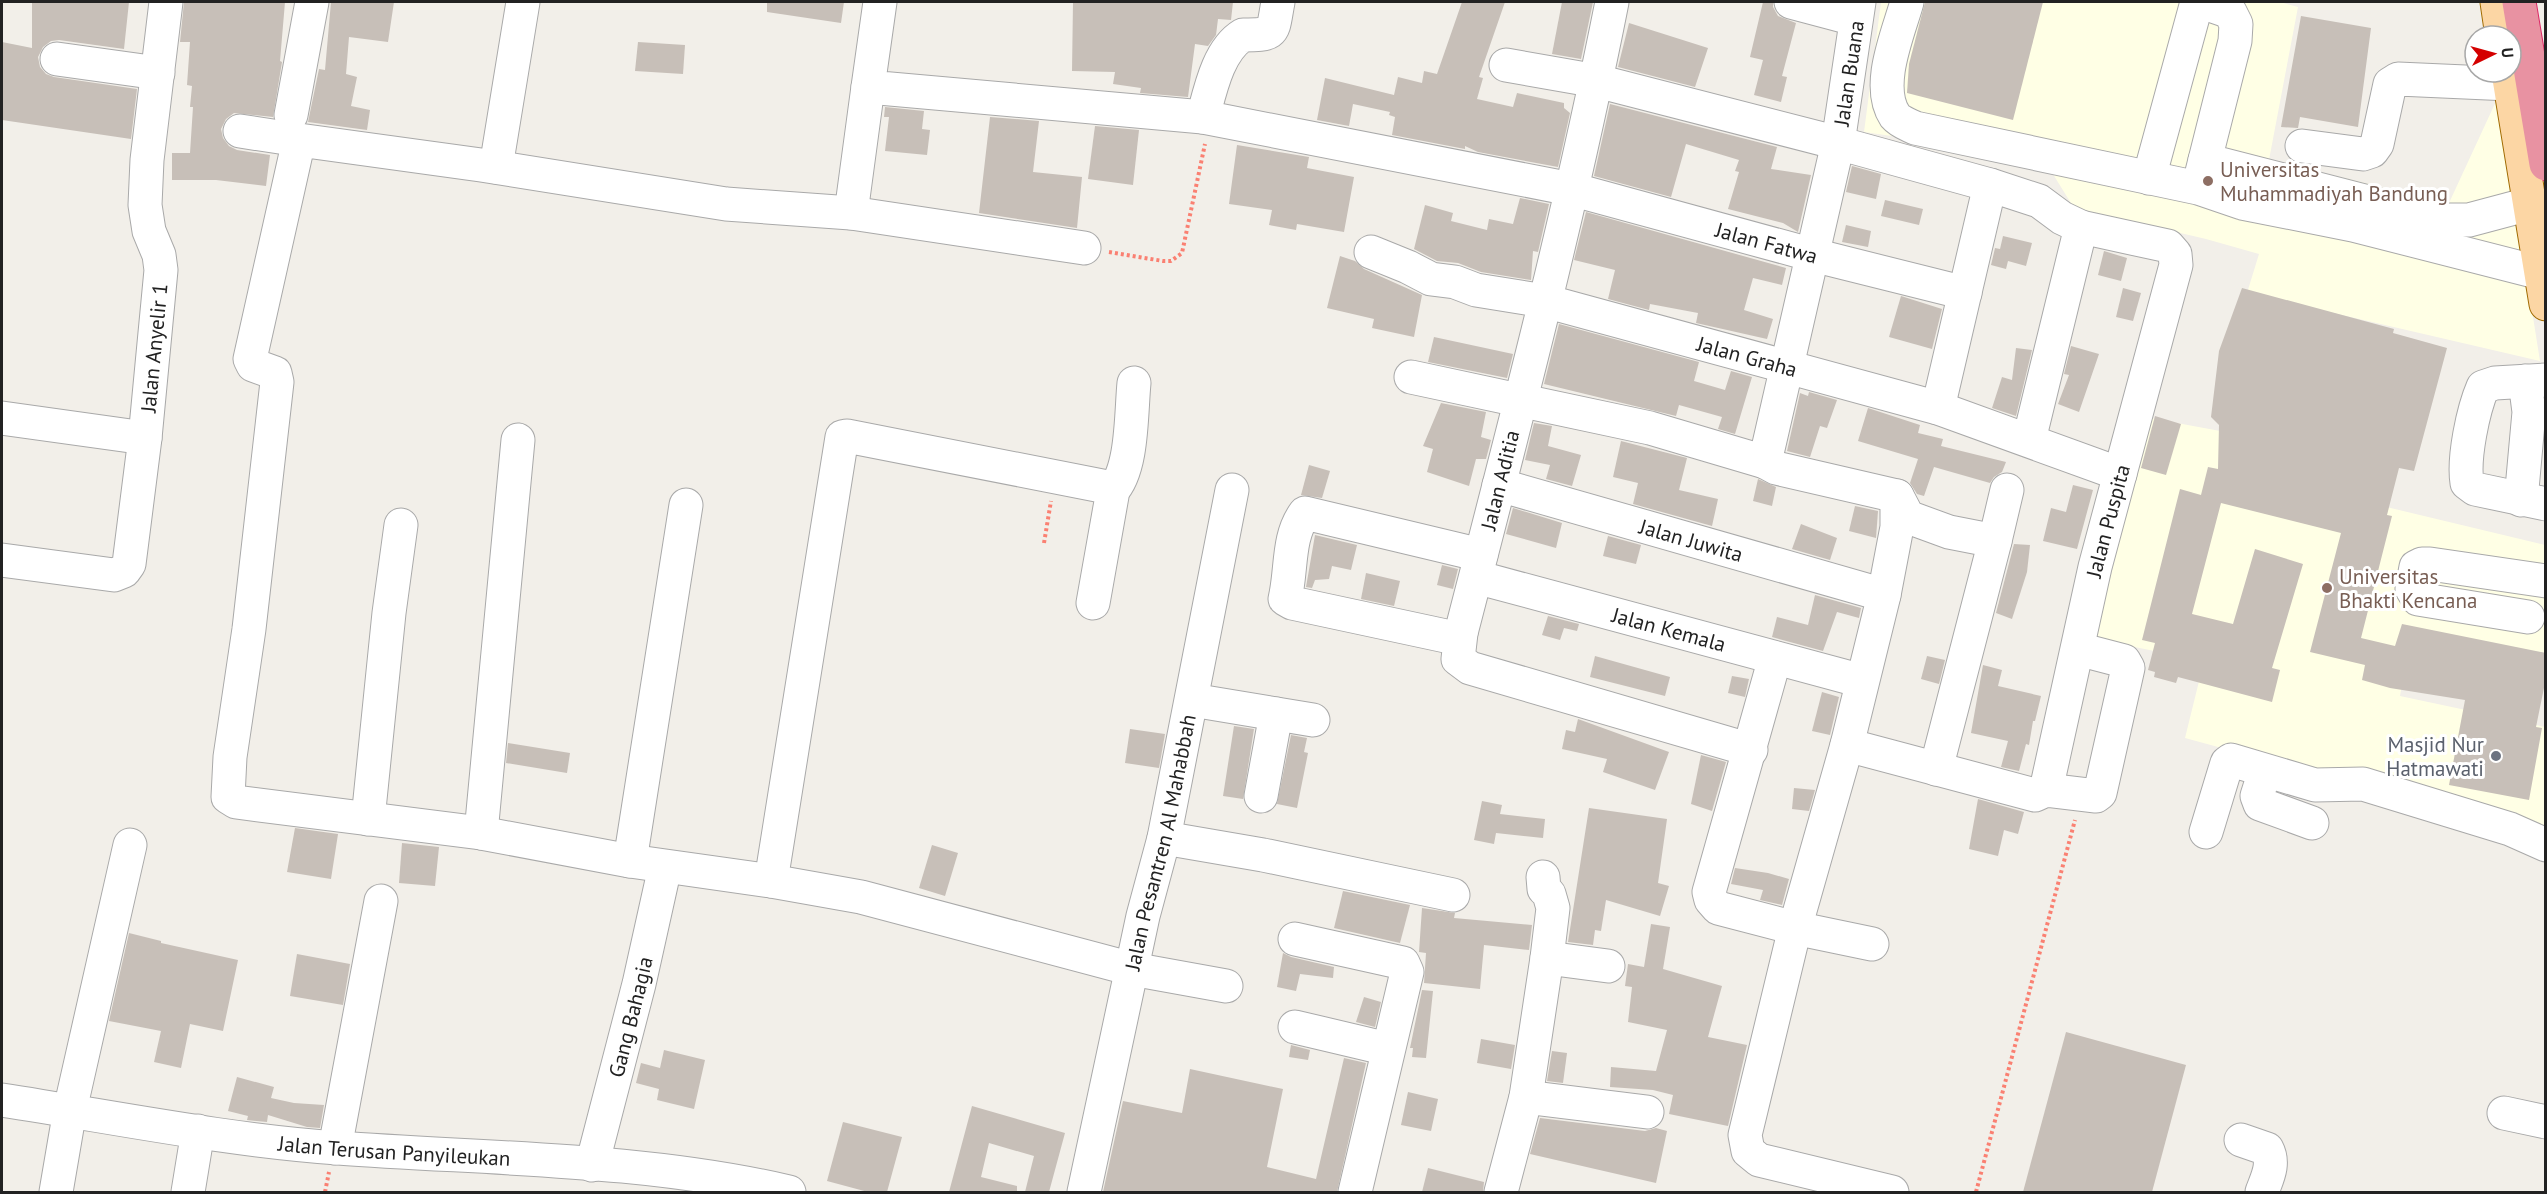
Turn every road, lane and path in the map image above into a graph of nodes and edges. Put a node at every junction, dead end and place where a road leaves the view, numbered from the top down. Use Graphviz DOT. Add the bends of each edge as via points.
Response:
graph roads {
  1 [pos="166,2"];
  2 [pos="312,2"];
  3 [pos="523,2"];
  4 [pos="880,2"];
  5 [pos="1278,2"];
  6 [pos="1612,2"];
  7 [pos="1791,2"];
  8 [pos="1907,2"];
  9 [pos="2197,2"];
  10 [pos="2201,2"];
  11 [pos="2497,2"];
  12 [pos="2519,2"];
  13 [pos="1857,10"];
  14 [pos="2500,24"];
  15 [pos="57,59"];
  16 [pos="1506,65"];
  17 [pos="158,74"];
  18 [pos="2463,78"];
  19 [pos="1597,81"];
  20 [pos="2510,84"];
  21 [pos="868,87"];
  22 [pos="1207,118"];
  23 [pos="295,127"];
  24 [pos="240,131"];
  25 [pos="1838,143"];
  26 [pos="2302,146"];
  27 [pos="2546,164"];
  28 [pos="496,167"];
  29 [pos="2201,174"];
  30 [pos="2149,178"];
  31 [pos="1990,184"];
  32 [pos="1571,189"];
  33 [pos="2529,204"];
  34 [pos="851,213"];
  35 [pos="2081,227"];
  36 [pos="1084,248"];
  37 [pos="1371,252"];
  38 [pos="1813,255"];
  39 [pos="2543,288"];
  40 [pos="1965,293"];
  41 [pos="1545,301"];
  42 [pos="1788,365"];
  43 [pos="1411,377"];
  44 [pos="2535,380"];
  45 [pos="1134,383"];
  46 [pos="1521,400"];
  47 [pos="1938,408"];
  48 [pos="2,418"];
  49 [pos="145,438"];
  50 [pos="2029,440"];
  51 [pos="518,441"];
  52 [pos="1765,462"];
  53 [pos="2120,474"];
  54 [pos="1056,477"];
  55 [pos="1499,485"];
  56 [pos="1112,490"];
  57 [pos="1232,490"];
  58 [pos="2007,490"];
  59 [pos="1897,496"];
  60 [pos="2533,502"];
  61 [pos="686,505"];
  62 [pos="401,525"];
  63 [pos="1995,541"];
  64 [pos="1044,543"];
  65 [pos="2,560"];
  66 [pos="1478,566"];
  67 [pos="2546,581"];
  68 [pos="1884,595"];
  69 [pos="1093,603"];
  70 [pos="2528,617"];
  71 [pos="1461,633"];
  72 [pos="2078,649"];
  73 [pos="1775,658"];
  74 [pos="1862,681"];
  75 [pos="1192,700"];
  76 [pos="1276,714"];
  77 [pos="1313,720"];
  78 [pos="1847,745"];
  79 [pos="1751,750"];
  80 [pos="1936,769"];
  81 [pos="2265,771"];
  82 [pos="2046,790"];
  83 [pos="1261,796"];
  84 [pos="2081,796"];
  85 [pos="368,819"];
  86 [pos="2312,823"];
  87 [pos="2206,832"];
  88 [pos="481,833"];
  89 [pos="1164,838"];
  90 [pos="130,845"];
  91 [pos="2546,845"];
  92 [pos="630,861"];
  93 [pos="665,867"];
  94 [pos="1543,877"];
  95 [pos="771,881"];
  96 [pos="1452,895"];
  97 [pos="381,901"];
  98 [pos="1796,928"];
  99 [pos="1295,939"];
  100 [pos="1872,944"];
  101 [pos="1548,958"];
  102 [pos="1608,966"];
  103 [pos="1132,969"];
  104 [pos="1226,987"];
  105 [pos="1295,1027"];
  106 [pos="1388,1049"];
  107 [pos="1526,1097"];
  108 [pos="2,1100"];
  109 [pos="70,1110"];
  110 [pos="1647,1112"];
  111 [pos="2504,1113"];
  112 [pos="2546,1122"];
  113 [pos="198,1131"];
  114 [pos="2241,1140"];
  115 [pos="335,1148"];
  116 [pos="576,1174"];
  117 [pos="746,1188"];
  118 [pos="56,1192"];
  119 [pos="188,1192"];
  120 [pos="789,1192"];
  121 [pos="1084,1192"];
  122 [pos="1355,1192"];
  123 [pos="1501,1192"];
  124 [pos="1892,1192"];
  125 [pos="1976,1192"];
  126 [pos="2262,1192"];
  1 -- 17 [label="street, Jalan Anyelir 1"];
  2 -- 23 [label="street"];
  3 -- 28 [label="street"];
  4 -- 21 [label="street"];
  5 -- 22 [label="street" via="1271,31 1266,35 1243,35 1228,49"];
  6 -- 19 [label="street, Jalan Aditia"];
  7 -- 13 [label="street"];
  8 -- 30 [label="street" via="1886,80 1888,102 1897,118 1915,128"];
  9 -- 30 [label="street"];
  10 -- 29 [label="street" via="2230,12 2236,24"];
  11 -- 14 [label="main road"];
  12 -- 27 [label="highway"];
  13 -- 25 [label="street, Jalan Buana"];
  15 -- 17 [label="street"];
  16 -- 19 [label="street"];
  17 -- 49 [label="street, Jalan Anyelir 1" via="147,160 146,205 160,270"];
  18 -- 26 [label="street" via="2398,79 2390,84 2372,152"];
  19 -- 25 [label="street"];
  19 -- 32 [label="street, Jalan Aditia"];
  20 -- 33 [label="main road"];
  21 -- 22 [label="street, Jalan Fatwa"];
  21 -- 34 [label="street"];
  22 -- 32 [label="street, Jalan Fatwa"];
  22 -- 36 [label="path" via="1182,253 1171,261 1163,261"];
  23 -- 24 [label="street"];
  23 -- 28 [label="street"];
  23 -- 85 [label="street" via="250,359 253,365 275,373 277,382 228,797 236,802"];
  25 -- 31 [label="street"];
  25 -- 38 [label="street, Jalan Buana"];
  28 -- 34 [label="street" via="726,204"];
  29 -- 30 [label="street"];
  29 -- 33 [label="street" via="2438,220 2469,220"];
  29 -- 39 [label="street" via="2242,203 2353,225"];
  31 -- 35 [label="street" via="2039,201"];
  31 -- 40 [label="street"];
  32 -- 38 [label="street, Jalan Fatwa"];
  32 -- 41 [label="street, Jalan Aditia"];
  33 -- 39 [label="main road"];
  34 -- 36 [label="street"];
  35 -- 50 [label="street"];
  35 -- 53 [label="street, Jalan Puspita" via="2168,246 2175,254 2176,265"];
  37 -- 41 [label="street, Jalan Graha" via="1431,279"];
  38 -- 40 [label="street, Jalan Fatwa"];
  38 -- 42 [label="street, Jalan Buana"];
  40 -- 47 [label="street"];
  41 -- 42 [label="street, Jalan Graha"];
  41 -- 46 [label="street, Jalan Aditia"];
  42 -- 47 [label="street, Jalan Graha"];
  42 -- 52 [label="street, Jalan Buana"];
  43 -- 46 [label="street"];
  44 -- 60 [label="street" via="2529,412"];
  44 -- 60 [label="street" via="2483,387 2477,400 2465,471 2467,483 2475,489"];
  45 -- 56 [label="street" via="1128,446 1121,477"];
  46 -- 52 [label="street" via="1650,428"];
  46 -- 55 [label="street, Jalan Aditia"];
  47 -- 50 [label="street, Jalan Graha"];
  48 -- 49 [label="street"];
  49 -- 65 [label="street, Jalan Anyelir 1" via="129,564 124,571 114,575"];
  50 -- 53 [label="street, Jalan Graha"];
  51 -- 88 [label="street"];
  52 -- 59 [label="street" via="1776,468"];
  53 -- 72 [label="street, Jalan Puspita"];
  54 -- 56 [label="street"];
  54 -- 64 [label="path"];
  54 -- 95 [label="street" via="842,437"];
  55 -- 66 [label="street, Jalan Aditia"];
  55 -- 68 [label="street, Jalan Juwita"];
  56 -- 69 [label="street"];
  57 -- 75 [label="street, Jalan Pesantren Al Mahabbah"];
  58 -- 63 [label="street"];
  59 -- 63 [label="street" via="1908,517 1949,532"];
  59 -- 68 [label="street" via="1897,527"];
  61 -- 92 [label="street"];
  62 -- 85 [label="street"];
  63 -- 80 [label="street"];
  66 -- 71 [label="street, Jalan Aditia"];
  66 -- 71 [label="street, Jalan Kemala" via="1305,513 1294,530 1285,599 1455,638"];
  66 -- 73 [label="street, Jalan Kemala"];
  67 -- 70 [label="street" via="2430,564 2416,567 2412,589 2418,598"];
  68 -- 74 [label="street"];
  71 -- 79 [label="street, Jalan Aditia" via="1458,659 1470,668"];
  72 -- 82 [label="street, Jalan Puspita"];
  72 -- 84 [label="street" via="2124,661 2128,668 2100,793"];
  73 -- 74 [label="street, Jalan Kemala"];
  73 -- 79 [label="street"];
  74 -- 78 [label="street"];
  75 -- 76 [label="street"];
  75 -- 89 [label="street, Jalan Pesantren Al Mahabbah"];
  76 -- 77 [label="street"];
  76 -- 83 [label="street"];
  78 -- 80 [label="street"];
  78 -- 98 [label="street"];
  79 -- 98 [label="street" via="1709,892 1711,900 1718,908"];
  80 -- 82 [label="street" via="2035,795"];
  81 -- 86 [label="street" via="2258,796 2260,804"];
  81 -- 87 [label="street" via="2236,760 2227,763"];
  81 -- 91 [label="street" via="2315,784 2363,784 2510,829"];
  82 -- 84 [label="street"];
  84 -- 125 [label="path"];
  85 -- 88 [label="street"];
  88 -- 92 [label="street"];
  89 -- 96 [label="street"];
  89 -- 103 [label="street, Jalan Pesantren Al Mahabbah"];
  90 -- 109 [label="street"];
  92 -- 93 [label="street"];
  93 -- 95 [label="street"];
  93 -- 116 [label="street, Gang Bahagia" via="639,984"];
  94 -- 101 [label="street" via="1553,908"];
  95 -- 103 [label="street" via="861,897"];
  97 -- 115 [label="street"];
  98 -- 100 [label="street"];
  98 -- 124 [label="street" via="1745,1135 1748,1151 1759,1160"];
  99 -- 106 [label="street" via="1403,963 1407,972"];
  101 -- 102 [label="street"];
  101 -- 107 [label="street"];
  103 -- 104 [label="street"];
  103 -- 121 [label="street, Jalan Pesantren Al Mahabbah"];
  105 -- 106 [label="street"];
  106 -- 122 [label="street"];
  107 -- 110 [label="street"];
  107 -- 123 [label="street"];
  108 -- 109 [label="street, Jalan Terusan Panyileukan"];
  109 -- 113 [label="street, Jalan Terusan Panyileukan"];
  109 -- 118 [label="street"];
  111 -- 112 [label="street"];
  113 -- 115 [label="street, Jalan Terusan Panyileukan"];
  113 -- 119 [label="street"];
  114 -- 126 [label="street" via="2267,1149 2271,1156"];
  115 -- 116 [label="street, Jalan Terusan Panyileukan"];
  116 -- 117 [label="street, Jalan Terusan Panyileukan"];
  117 -- 120 [label="street, Jalan Terusan Panyileukan"];
}
